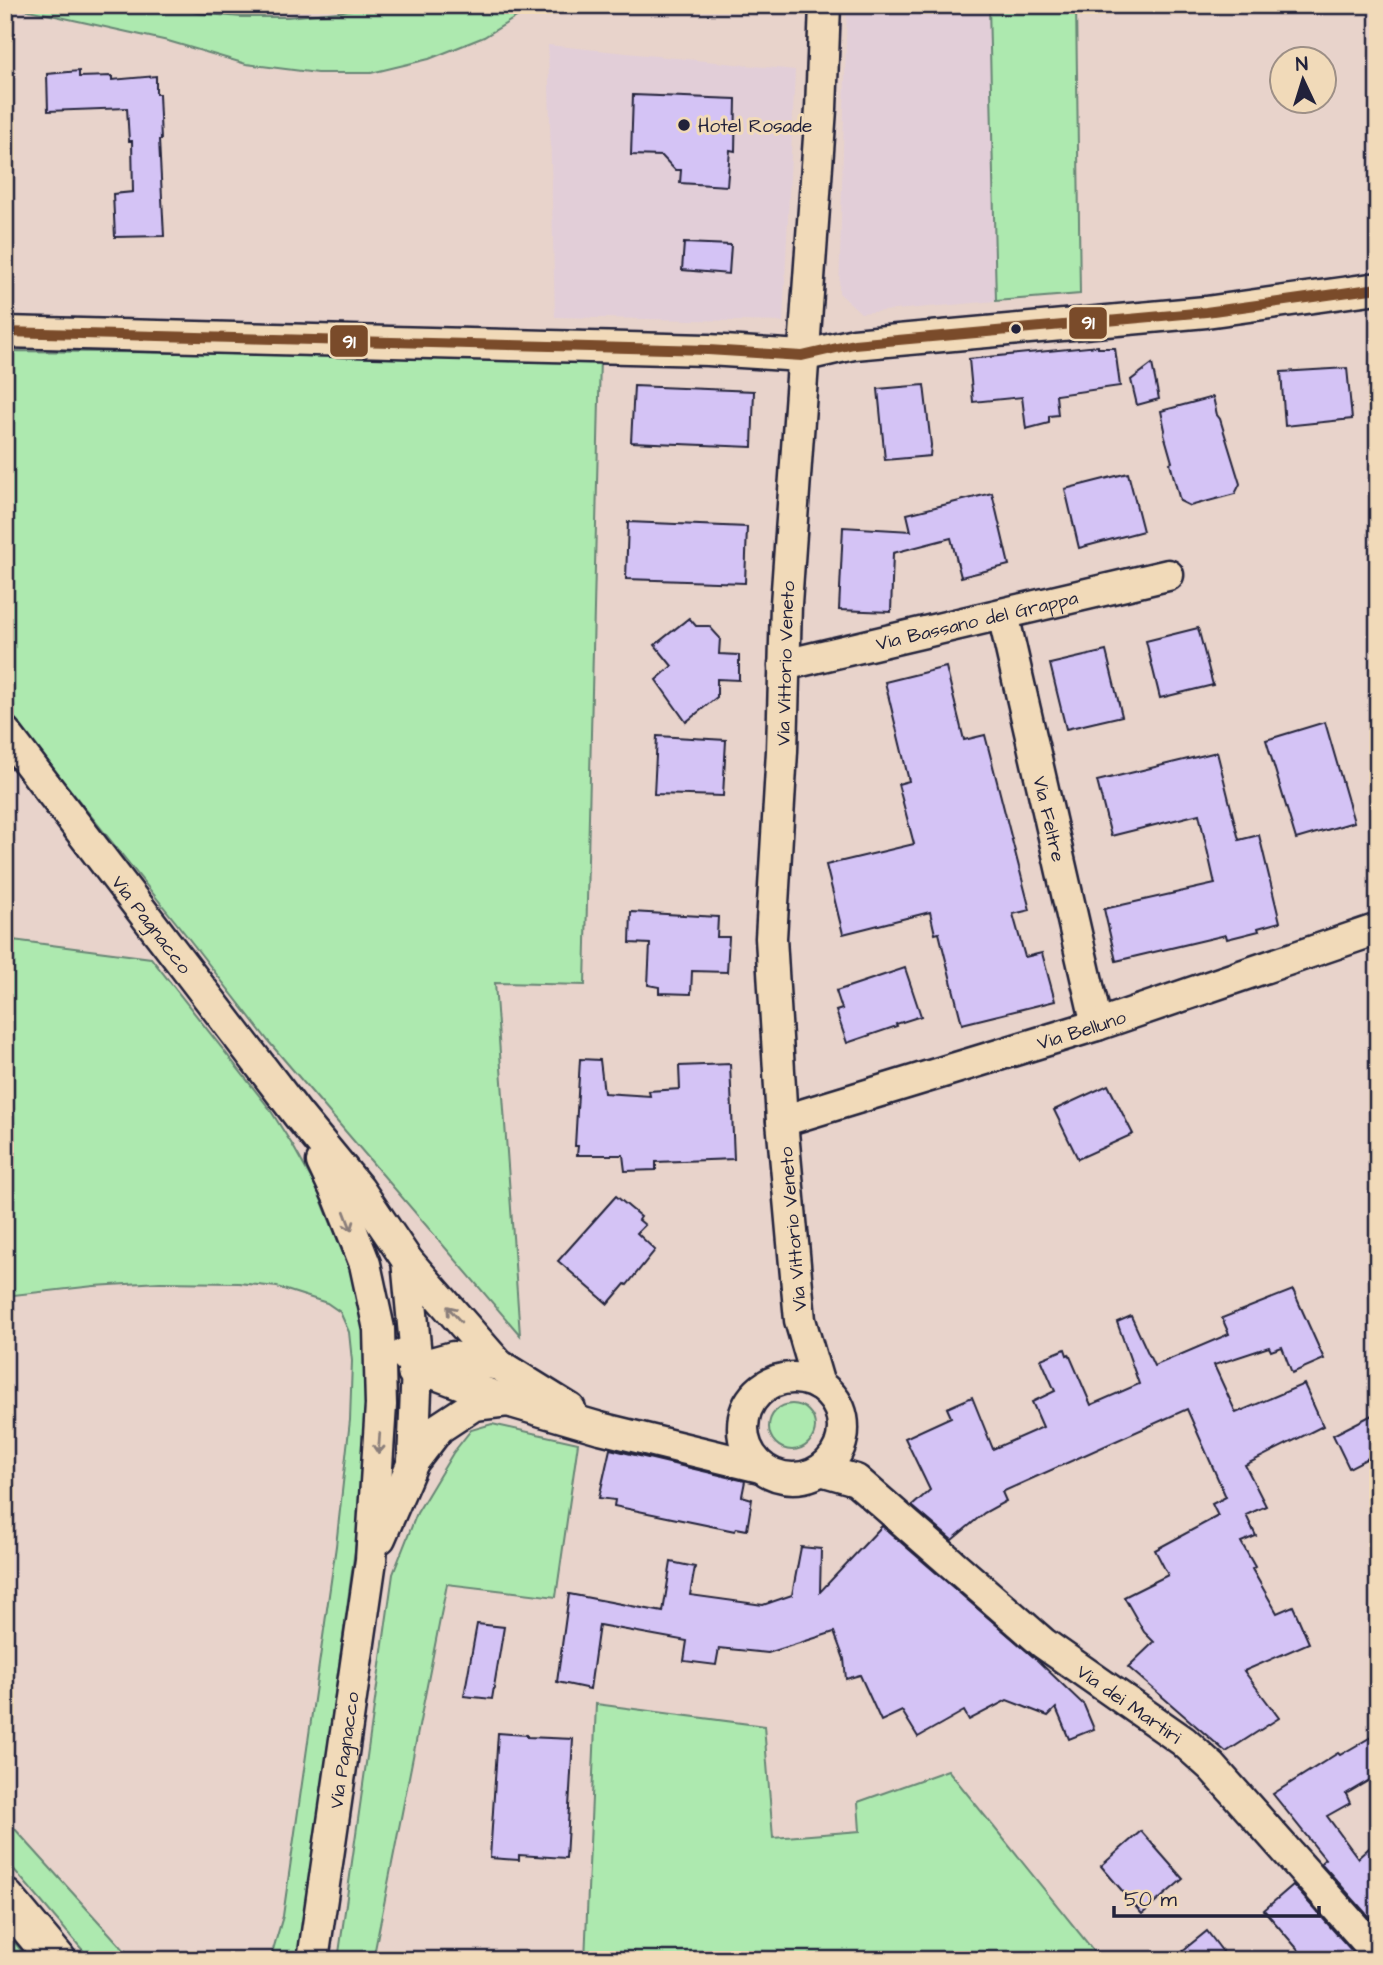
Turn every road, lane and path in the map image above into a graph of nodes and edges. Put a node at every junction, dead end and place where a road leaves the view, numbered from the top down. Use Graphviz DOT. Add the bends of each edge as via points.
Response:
graph roads {
  1 [pos="825,5"];
  2 [pos="1378,288"];
  3 [pos="5,332"];
  4 [pos="802,356"];
  5 [pos="1168,575"];
  6 [pos="1003,614"];
  7 [pos="784,665"];
  8 [pos="5,732"];
  9 [pos="1378,929"];
  10 [pos="1097,1025"];
  11 [pos="298,1115"];
  12 [pos="782,1121"];
  13 [pos="407,1260"];
  14 [pos="800,1321"];
  15 [pos="380,1329"];
  16 [pos="499,1365"];
  17 [pos="417,1367"];
  18 [pos="780,1380"];
  19 [pos="819,1385"];
  20 [pos="508,1401"];
  21 [pos="381,1405"];
  22 [pos="743,1418"];
  23 [pos="600,1428"];
  24 [pos="841,1444"];
  25 [pos="695,1451"];
  26 [pos="413,1462"];
  27 [pos="760,1467"];
  28 [pos="821,1470"];
  29 [pos="856,1480"];
  30 [pos="371,1560"];
  31 [pos="5,1899"];
  32 [pos="312,1953"];
  33 [pos="1378,1954"];
  34 [pos="57,1960"];
  1 -- 4 [label="street, Via Vittorio Veneto"];
  2 -- 4 [label="street" via="1206,312 855,345"];
  3 -- 4 [label="street"];
  4 -- 7 [label="street, Via Vittorio Veneto"];
  5 -- 6 [label="street, Via Bassano del Grappa"];
  6 -- 7 [label="street, Via Bassano del Grappa"];
  6 -- 10 [label="street, Via Feltre"];
  7 -- 12 [label="street, Via Vittorio Veneto" via="771,938"];
  8 -- 11 [label="street, Via Pagnacco"];
  9 -- 10 [label="street, Via Belluno"];
  10 -- 12 [label="street, Via Belluno"];
  11 -- 13 [label="street, Via Pagnacco" via="359,1189"];
  11 -- 15 [label="street, Via Pagnacco, one-way" via="365,1264"];
  12 -- 14 [label="street, Via Vittorio Veneto"];
  16 -- 13 [label="street, Via Pagnacco, one-way"];
  13 -- 17 [label="street, Via Pagnacco"];
  14 -- 18 [label="street, Via Vittorio Veneto"];
  14 -- 19 [label="street, Via Vittorio Veneto"];
  15 -- 17 [label="street, Via Pagnacco"];
  15 -- 21 [label="street, Via Pagnacco"];
  16 -- 17 [label="street, Via Pagnacco" via="453,1357"];
  16 -- 23 [label="street, Via Pagnacco"];
  17 -- 20 [label="street, Via Pagnacco"];
  17 -- 21 [label="street"];
  17 -- 26 [label="street, Via Pagnacco"];
  18 -- 19 [label="street" via="793,1378"];
  18 -- 22 [label="street" via="756,1394"];
  19 -- 24 [label="street" via="840,1410"];
  20 -- 23 [label="street, Via Pagnacco"];
  20 -- 26 [label="street, Via Pagnacco" via="474,1405 439,1428"];
  21 -- 30 [label="street, Via Pagnacco, one-way"];
  22 -- 25 [label="street" via="727,1441"];
  22 -- 27 [label="street" via="745,1445"];
  23 -- 25 [label="street, Via Pagnacco"];
  24 -- 28 [label="street"];
  24 -- 29 [label="street, Via dei Martiri"];
  25 -- 27 [label="street, Via Pagnacco"];
  26 -- 30 [label="street, Via Pagnacco"];
  27 -- 28 [label="street" via="790,1478"];
  28 -- 29 [label="street, Via dei Martiri"];
  29 -- 33 [label="street, Via dei Martiri" via="1043,1643 1183,1741 1212,1767"];
  30 -- 32 [label="street, Via Pagnacco"];
  31 -- 34 [label="street"];
}
